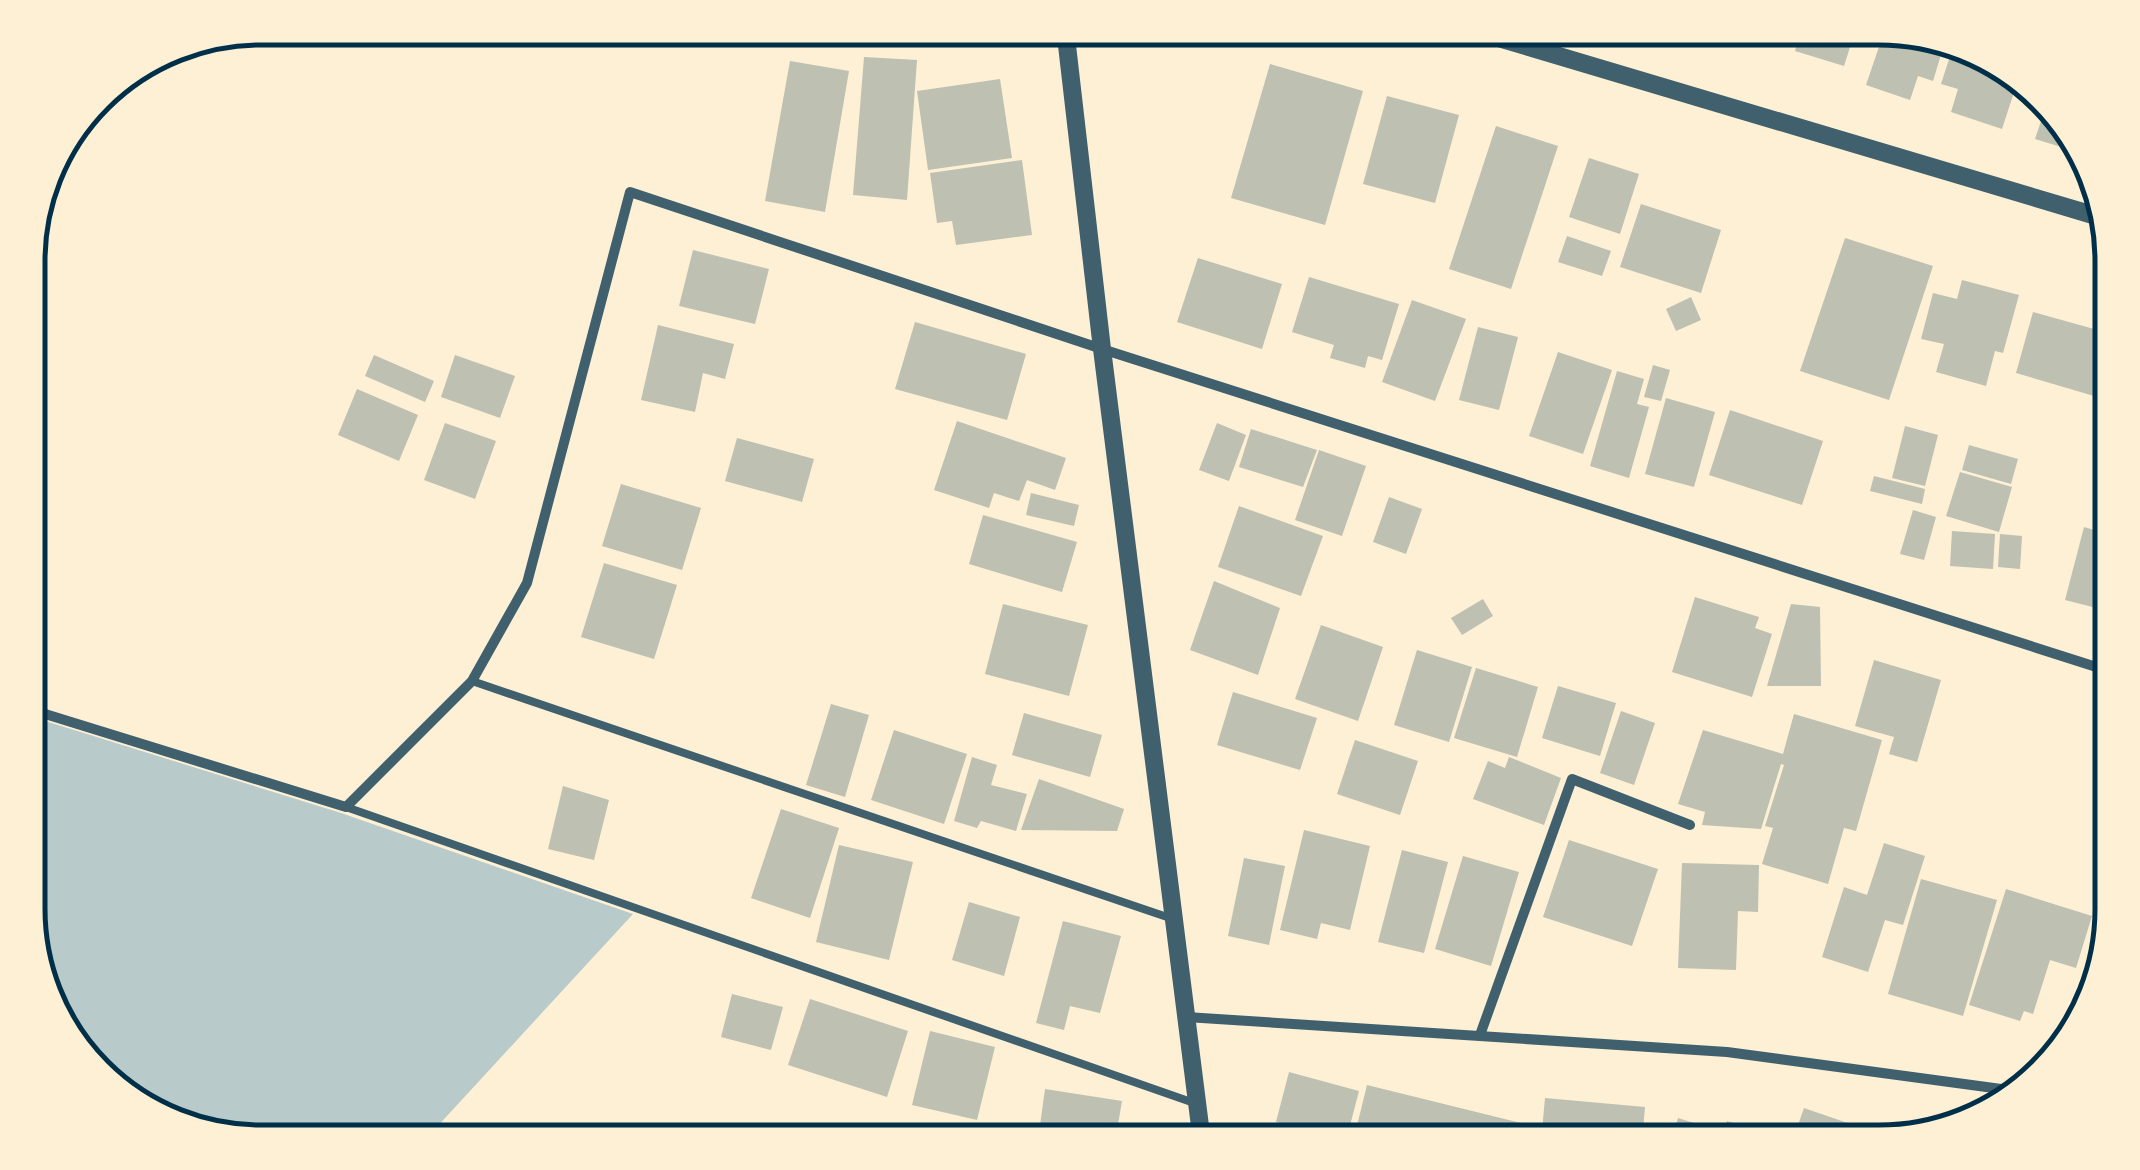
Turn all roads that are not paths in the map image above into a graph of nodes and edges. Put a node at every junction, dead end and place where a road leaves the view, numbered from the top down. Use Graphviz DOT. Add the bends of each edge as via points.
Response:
graph roads {
  1 [pos="1067,45"];
  2 [pos="1522,45"];
  3 [pos="2090,214"];
  4 [pos="1102,349"];
  5 [pos="2095,667"];
  6 [pos="472,680"];
  7 [pos="45,714"];
  8 [pos="346,807"];
  9 [pos="1690,825"];
  10 [pos="1173,919"];
  11 [pos="1185,1017"];
  12 [pos="1480,1035"];
  13 [pos="1999,1089"];
  14 [pos="1197,1104"];
  15 [pos="1200,1125"];
  1 -- 4 [label="street"];
  2 -- 3 [label="street"];
  4 -- 5 [label="street"];
  4 -- 6 [label="street" via="630,192 527,583"];
  4 -- 10 [label="street"];
  6 -- 8 [label="street"];
  6 -- 10 [label="lane"];
  7 -- 8 [label="street"];
  8 -- 14 [label="lane"];
  9 -- 12 [label="street" via="1572,780"];
  10 -- 11 [label="street"];
  11 -- 12 [label="street"];
  11 -- 14 [label="street"];
  12 -- 13 [label="street" via="1727,1052"];
  14 -- 15 [label="street"];
}
